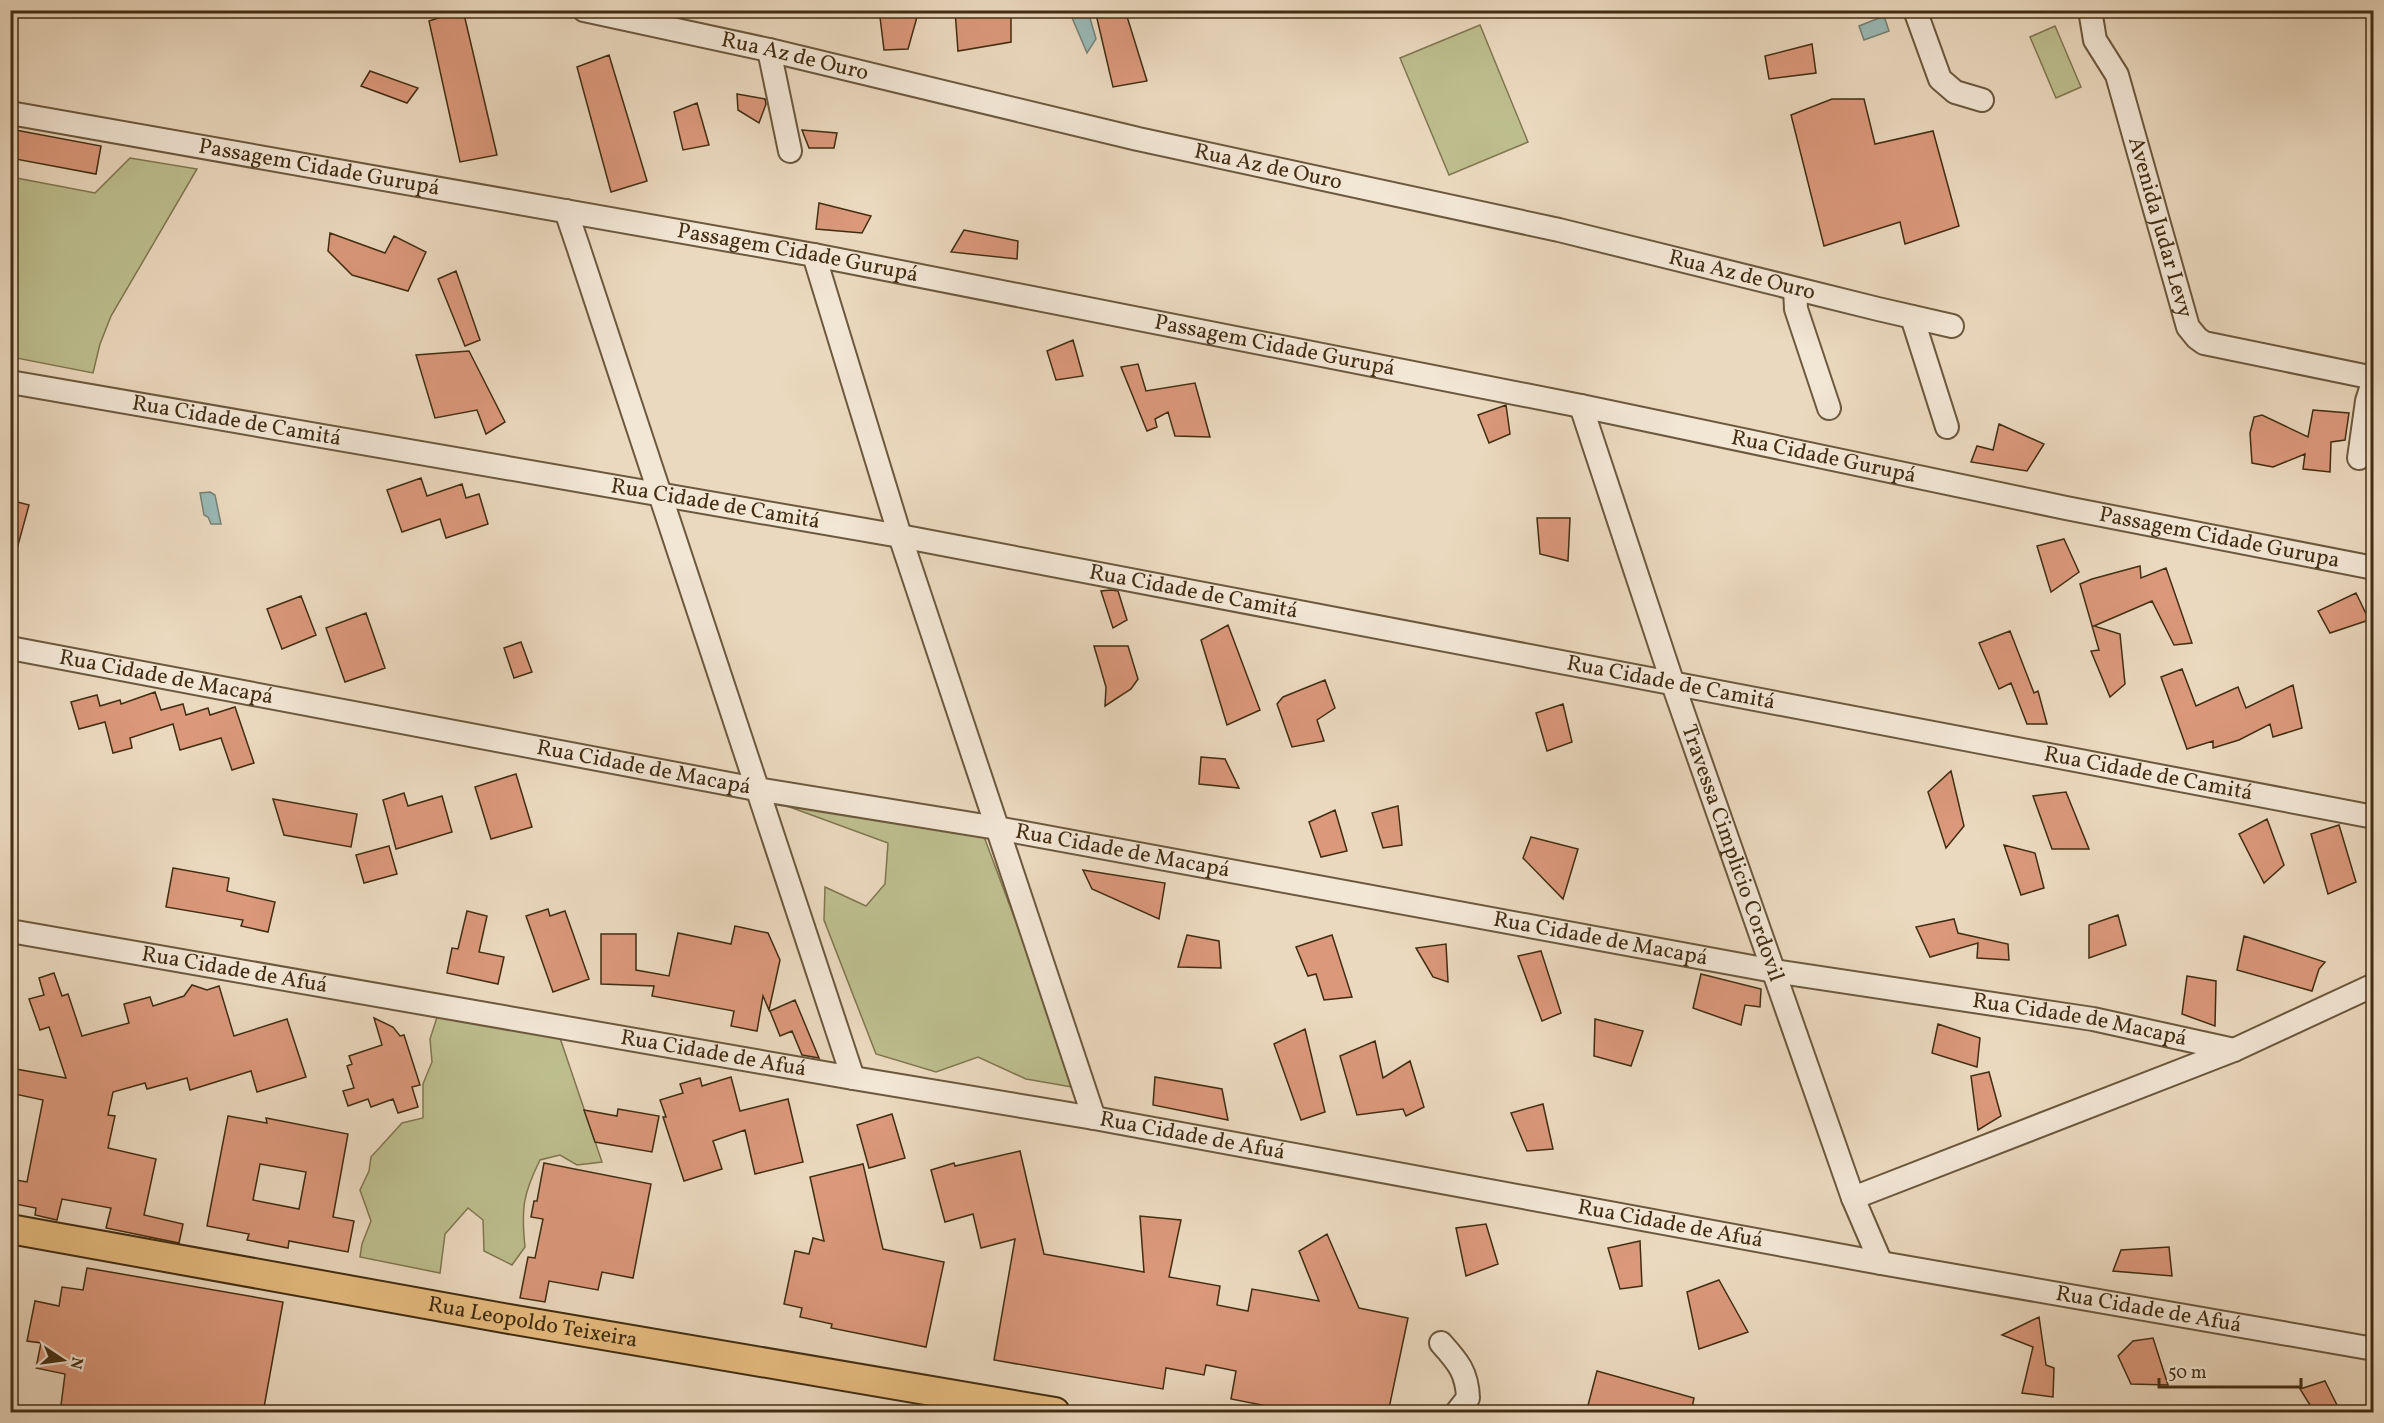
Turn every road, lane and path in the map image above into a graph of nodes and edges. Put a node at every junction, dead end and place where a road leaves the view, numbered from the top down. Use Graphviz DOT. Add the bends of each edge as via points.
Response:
graph roads {
  1 [pos="584,10"];
  2 [pos="1915,10"];
  3 [pos="2090,10"];
  4 [pos="769,50"];
  5 [pos="1982,100"];
  6 [pos="10,113"];
  7 [pos="790,151"];
  8 [pos="566,211"];
  9 [pos="813,255"];
  10 [pos="1796,289"];
  11 [pos="1912,317"];
  12 [pos="1952,326"];
  13 [pos="2373,378"];
  14 [pos="10,382"];
  15 [pos="1581,406"];
  16 [pos="1829,408"];
  17 [pos="1947,427"];
  18 [pos="2360,458"];
  19 [pos="663,496"];
  20 [pos="2066,508"];
  21 [pos="900,536"];
  22 [pos="2373,568"];
  23 [pos="10,648"];
  24 [pos="1673,684"];
  25 [pos="756,789"];
  26 [pos="2373,817"];
  27 [pos="998,828"];
  28 [pos="11,930"];
  29 [pos="1774,971"];
  30 [pos="2373,986"];
  31 [pos="2234,1050"];
  32 [pos="853,1078"];
  33 [pos="1094,1118"];
  34 [pos="1853,1198"];
  35 [pos="10,1229"];
  36 [pos="1881,1263"];
  37 [pos="1441,1343"];
  38 [pos="2373,1349"];
  39 [pos="1055,1413"];
  40 [pos="1457,1413"];
  1 -- 4 [label="street, Rua Az de Ouro"];
  2 -- 5 [label="street" via="1940,79 1955,92"];
  3 -- 13 [label="street, Avenida Judar Levy" via="2096,40 2117,75 2188,327 2204,343"];
  4 -- 7 [label="street"];
  4 -- 10 [label="street, Rua Az de Ouro" via="1138,140 1559,230"];
  6 -- 8 [label="street, Passagem Cidade Gurupá"];
  8 -- 9 [label="street, Passagem Cidade Gurupá"];
  8 -- 19 [label="street"];
  9 -- 15 [label="street, Passagem Cidade Gurupá"];
  9 -- 21 [label="street"];
  10 -- 11 [label="street, Rua Az de Ouro"];
  10 -- 16 [label="street" via="1796,309"];
  11 -- 12 [label="street, Rua Az de Ouro"];
  11 -- 17 [label="street"];
  13 -- 18 [label="street"];
  14 -- 19 [label="street, Rua Cidade de Camitá"];
  15 -- 20 [label="street, Rua Cidade Gurupá"];
  15 -- 24 [label="street, Travessa Cimplicio Cordovil"];
  19 -- 21 [label="street, Rua Cidade de Camitá"];
  19 -- 25 [label="street"];
  20 -- 22 [label="street, Passagem Cidade Gurupa"];
  21 -- 24 [label="street, Rua Cidade de Camitá"];
  21 -- 27 [label="street"];
  23 -- 25 [label="street, Rua Cidade de Macapá"];
  24 -- 26 [label="street, Rua Cidade de Camitá"];
  24 -- 29 [label="street, Travessa Cimplicio Cordovil"];
  25 -- 27 [label="street, Rua Cidade de Macapá"];
  25 -- 32 [label="street"];
  27 -- 29 [label="street, Rua Cidade de Macapá"];
  27 -- 33 [label="street"];
  28 -- 32 [label="street, Rua Cidade de Afuá"];
  29 -- 31 [label="street, Rua Cidade de Macapá" via="2092,1018"];
  29 -- 34 [label="street, Travessa Cimplicio Cordovil"];
  30 -- 31 [label="street"];
  31 -- 34 [label="street"];
  32 -- 33 [label="street, Rua Cidade de Afuá"];
  33 -- 36 [label="street, Rua Cidade de Afuá"];
  34 -- 36 [label="street, Travessa Cimplicio Cordovil"];
  35 -- 39 [label="main road, Rua Leopoldo Teixeira"];
  36 -- 38 [label="street, Rua Cidade de Afuá"];
  37 -- 40 [label="street" via="1461,1365 1468,1384 1468,1398"];
}
